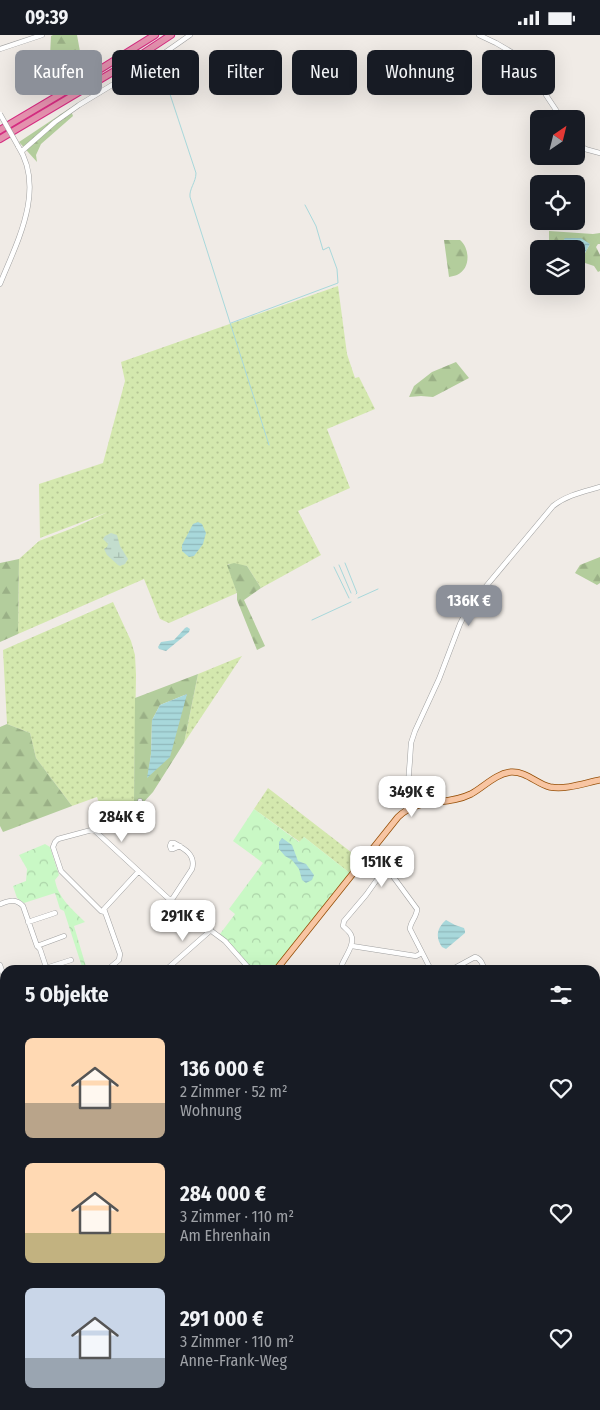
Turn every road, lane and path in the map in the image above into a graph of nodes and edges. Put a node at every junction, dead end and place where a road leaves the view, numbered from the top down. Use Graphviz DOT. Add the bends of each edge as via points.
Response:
graph roads {
  1 [pos="42,35"];
  2 [pos="155,35"];
  3 [pos="171,35"];
  4 [pos="190,35"];
  5 [pos="479,35"];
  6 [pos="0,49"];
  7 [pos="556,110"];
  8 [pos="0,114"];
  9 [pos="0,130"];
  10 [pos="0,139"];
  11 [pos="585,149"];
  12 [pos="22,151"];
  13 [pos="600,153"];
  14 [pos="0,284"];
  15 [pos="600,487"];
  16 [pos="600,780"];
  17 [pos="140,801"];
  18 [pos="406,810"];
  19 [pos="92,829"];
  20 [pos="180,846"];
  21 [pos="138,872"];
  22 [pos="171,901"];
  23 [pos="0,904"];
  24 [pos="105,912"];
  25 [pos="55,913"];
  26 [pos="28,922"];
  27 [pos="211,930"];
  28 [pos="64,936"];
  29 [pos="37,946"];
  30 [pos="352,946"];
  31 [pos="422,953"];
  32 [pos="71,960"];
  33 [pos="45,965"];
  34 [pos="57,965"];
  35 [pos="113,965"];
  36 [pos="172,965"];
  37 [pos="246,965"];
  38 [pos="280,965"];
  39 [pos="342,965"];
  40 [pos="429,965"];
  41 [pos="460,965"];
  42 [pos="483,965"];
  1 -- 6 [label="street"];
  2 -- 9 [label="highway"];
  3 -- 10 [label="highway"];
  4 -- 12 [label="street" via="160,57 79,105"];
  5 -- 7 [label="street" via="530,63"];
  8 -- 12 [label="street, bridge"];
  11 -- 13 [label="street"];
  12 -- 14 [label="street" via="28,171 28,211"];
  15 -- 18 [label="street" via="568,497 553,506 464,615 411,743"];
  16 -- 18 [label="main road" via="552,788 521,773 505,773 471,794"];
  17 -- 19 [label="street" via="140,807"];
  18 -- 38 [label="main road"];
  19 -- 21 [label="street"];
  19 -- 24 [label="street" via="58,839 53,847 61,871"];
  20 -- 22 [label="street" via="189,852 193,865"];
  21 -- 22 [label="street"];
  21 -- 24 [label="street" via="104,909"];
  22 -- 27 [label="street"];
  23 -- 26 [label="street" via="19,901"];
  24 -- 35 [label="street" via="120,954"];
  25 -- 26 [label="street"];
  26 -- 29 [label="street"];
  27 -- 36 [label="street"];
  27 -- 37 [label="street"];
  28 -- 29 [label="street"];
  29 -- 33 [label="street"];
  30 -- 31 [label="street" via="416,956"];
  30 -- 31 [label="street" via="352,936 343,926 344,921 381,873 386,871 417,909 410,929"];
  30 -- 39 [label="street"];
  31 -- 40 [label="street"];
  32 -- 34 [label="street"];
  41 -- 42 [label="street" via="475,957"];
}
